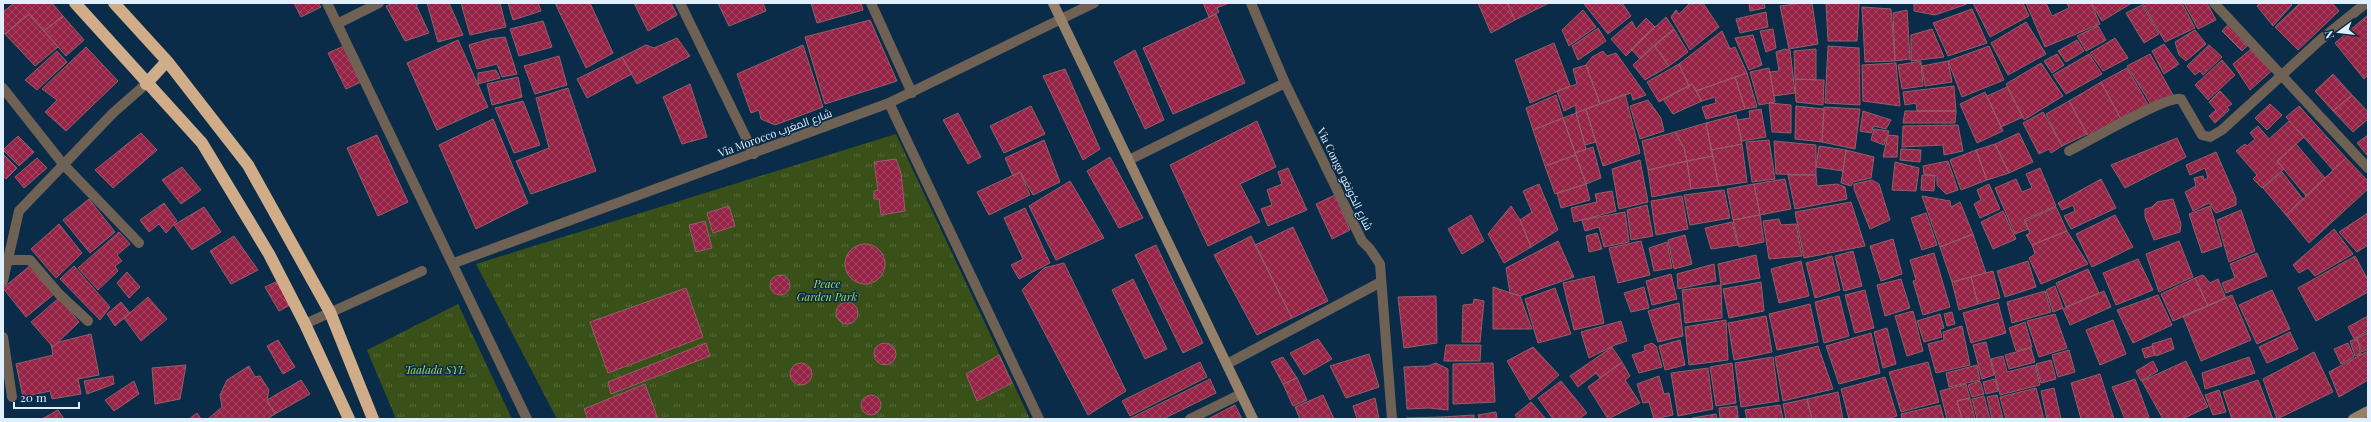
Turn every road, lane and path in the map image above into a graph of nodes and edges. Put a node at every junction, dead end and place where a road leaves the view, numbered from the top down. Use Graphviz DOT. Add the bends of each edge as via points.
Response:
graph roads {
  1 [pos="75,3"];
  2 [pos="114,3"];
  3 [pos="327,3"];
  4 [pos="379,3"];
  5 [pos="680,3"];
  6 [pos="872,3"];
  7 [pos="1053,3"];
  8 [pos="1094,3"];
  9 [pos="1251,3"];
  10 [pos="2214,3"];
  11 [pos="2366,3"];
  12 [pos="2353,6"];
  13 [pos="1061,19"];
  14 [pos="337,24"];
  15 [pos="167,61"];
  16 [pos="2280,76"];
  17 [pos="1286,83"];
  18 [pos="146,84"];
  19 [pos="3,88"];
  20 [pos="912,93"];
  21 [pos="889,103"];
  22 [pos="2069,151"];
  23 [pos="754,154"];
  24 [pos="1129,160"];
  25 [pos="63,164"];
  26 [pos="2368,168"];
  27 [pos="139,243"];
  28 [pos="7,260"];
  29 [pos="454,263"];
  30 [pos="422,271"];
  31 [pos="3,281"];
  32 [pos="1381,282"];
  33 [pos="330,312"];
  34 [pos="88,321"];
  35 [pos="304,324"];
  36 [pos="3,337"];
  37 [pos="1227,364"];
  38 [pos="1241,394"];
  39 [pos="12,398"];
  40 [pos="2368,411"];
  41 [pos="349,419"];
  42 [pos="373,419"];
  43 [pos="527,419"];
  44 [pos="1039,419"];
  45 [pos="1190,419"];
  46 [pos="1253,419"];
  47 [pos="1392,419"];
  48 [pos="2353,419"];
  1 -- 18 [label="highway"];
  2 -- 15 [label="highway"];
  3 -- 14 [label="street"];
  4 -- 14 [label="street"];
  5 -- 23 [label="street"];
  6 -- 20 [label="street"];
  7 -- 13 [label="main road"];
  8 -- 13 [label="street, Via Morocco شارع المغرب"];
  9 -- 17 [label="street, Via Congo شارع الكونغو"];
  10 -- 16 [label="street"];
  11 -- 12 [label="street"];
  12 -- 16 [label="street"];
  13 -- 20 [label="street, Via Morocco شارع المغرب"];
  13 -- 24 [label="main road"];
  14 -- 29 [label="street"];
  15 -- 18 [label="highway"];
  15 -- 33 [label="highway" via="248,165"];
  16 -- 22 [label="street" via="2222,130 2210,137 2202,135 2181,99 2176,97"];
  16 -- 26 [label="street"];
  17 -- 24 [label="street"];
  17 -- 32 [label="street, Via Congo شارع الكونغو" via="1362,241 1380,264"];
  18 -- 25 [label="street" via="113,113"];
  18 -- 35 [label="highway" via="202,143 268,254"];
  19 -- 25 [label="street"];
  20 -- 21 [label="street, Via Morocco شارع المغرب"];
  21 -- 23 [label="street, Via Morocco شارع المغرب"];
  21 -- 44 [label="street"];
  23 -- 29 [label="street, Via Morocco شارع المغرب"];
  24 -- 37 [label="main road"];
  25 -- 27 [label="street"];
  25 -- 28 [label="street" via="19,211"];
  28 -- 31 [label="street"];
  28 -- 34 [label="street" via="30,260 59,294"];
  29 -- 43 [label="street"];
  30 -- 33 [label="street"];
  32 -- 37 [label="street"];
  32 -- 47 [label="street, Via Congo شارع الكونغو"];
  33 -- 35 [label="street"];
  33 -- 42 [label="highway"];
  35 -- 41 [label="highway"];
  36 -- 39 [label="street"];
  37 -- 38 [label="main road"];
  38 -- 45 [label="street"];
  38 -- 46 [label="main road"];
  40 -- 48 [label="main road"];
}
